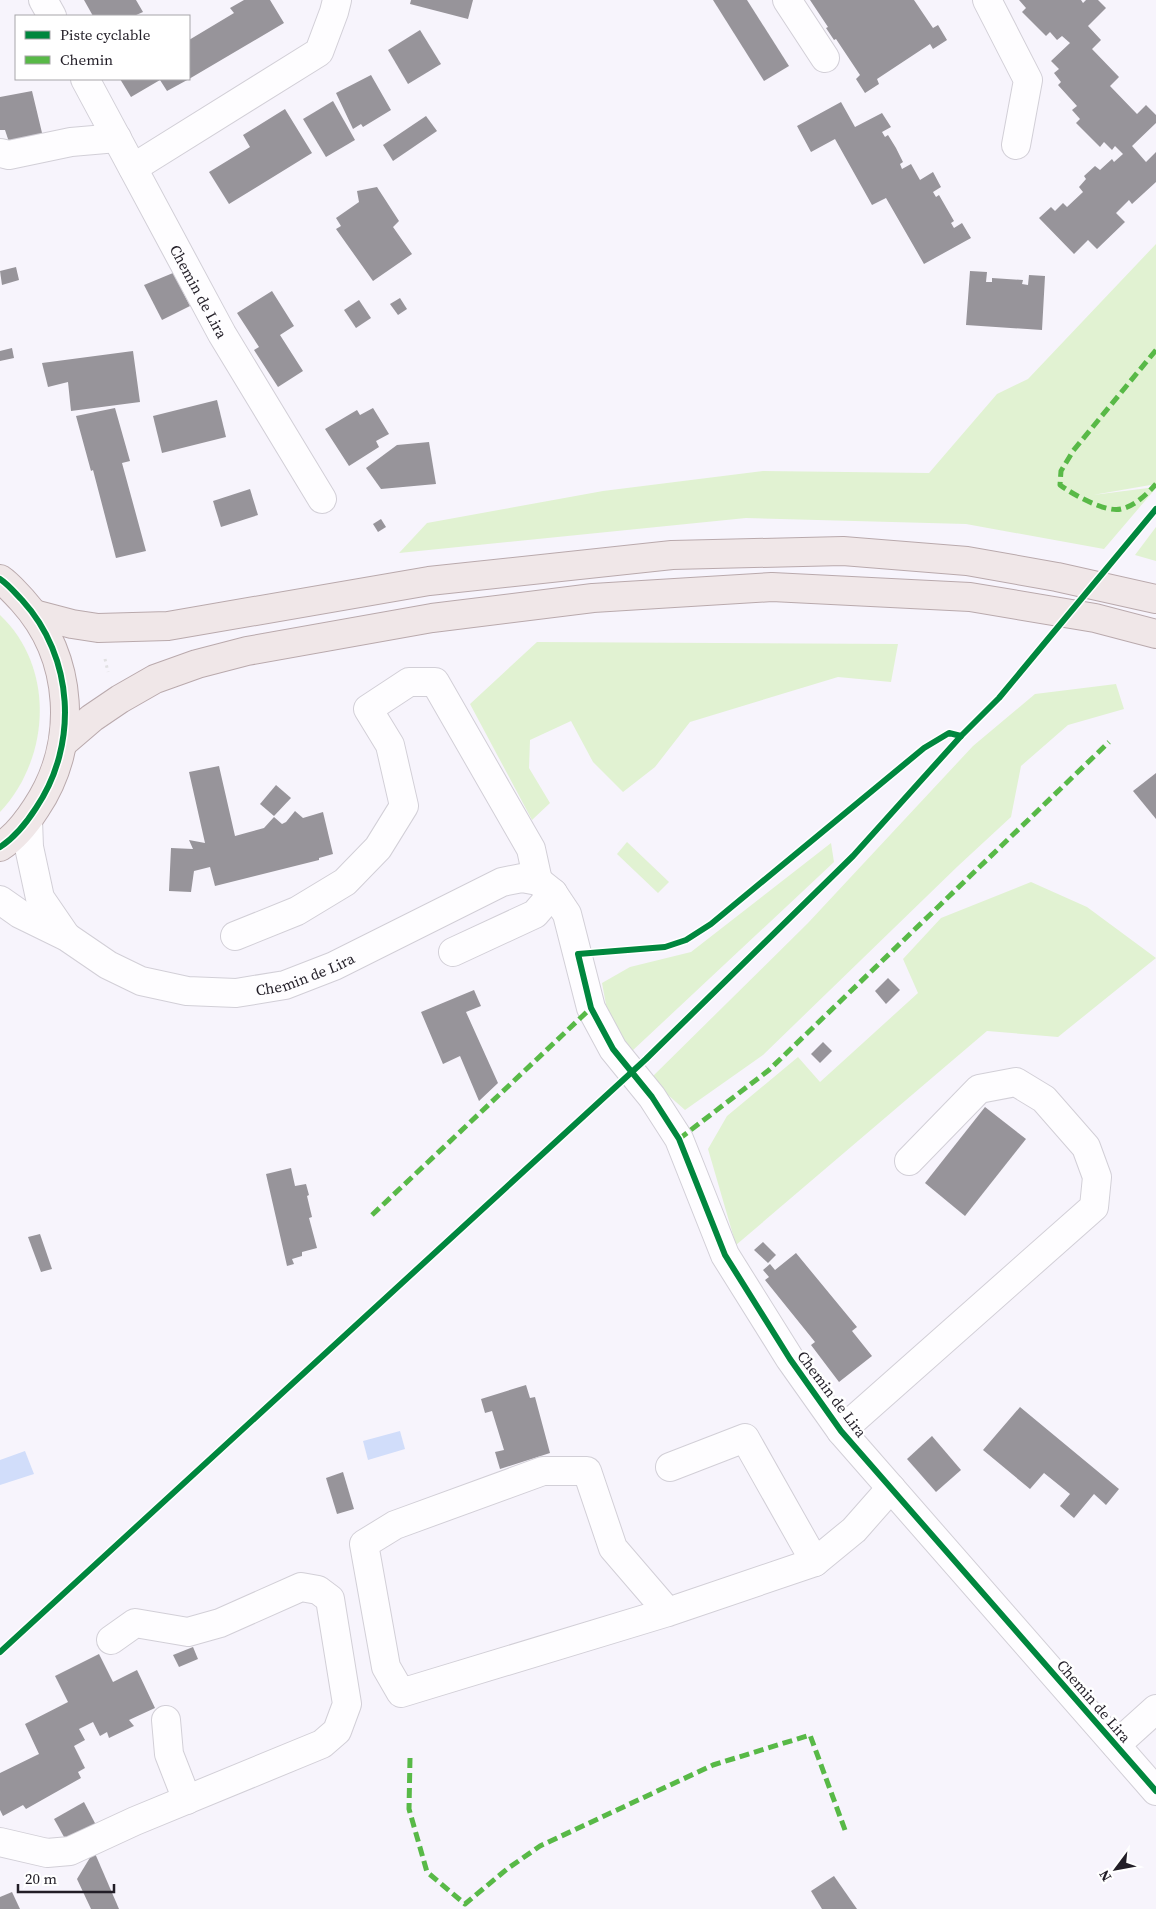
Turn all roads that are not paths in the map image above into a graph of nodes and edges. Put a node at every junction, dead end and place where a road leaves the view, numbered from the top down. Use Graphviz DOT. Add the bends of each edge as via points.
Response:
graph roads {
  1 [pos="43,0"];
  2 [pos="337,0"];
  3 [pos="787,0"];
  4 [pos="987,0"];
  5 [pos="51,15"];
  6 [pos="825,58"];
  7 [pos="86,80"];
  8 [pos="117,138"];
  9 [pos="1016,145"];
  10 [pos="0,153"];
  11 [pos="133,168"];
  12 [pos="322,500"];
  13 [pos="0,580"];
  14 [pos="1156,599"];
  15 [pos="34,614"];
  16 [pos="1156,634"];
  17 [pos="64,742"];
  18 [pos="28,820"];
  19 [pos="0,847"];
  20 [pos="546,886"];
  21 [pos="0,900"];
  22 [pos="235,936"];
  23 [pos="67,937"];
  24 [pos="453,952"];
  25 [pos="909,1161"];
  26 [pos="841,1431"];
  27 [pos="670,1467"];
  28 [pos="891,1488"];
  29 [pos="815,1562"];
  30 [pos="668,1612"];
  31 [pos="111,1640"];
  32 [pos="1156,1709"];
  33 [pos="166,1720"];
  34 [pos="1116,1745"];
  35 [pos="1156,1791"];
  36 [pos="187,1800"];
  37 [pos="0,1842"];
  1 -- 5 [label="street"];
  2 -- 11 [label="street" via="318,52"];
  3 -- 6 [label="street"];
  4 -- 9 [label="street" via="1028,80"];
  7 -- 8 [label="street, Chemin de Lira"];
  8 -- 10 [label="street" via="72,142 9,155"];
  8 -- 11 [label="street, Chemin de Lira"];
  11 -- 12 [label="street, Chemin de Lira" via="222,334"];
  13 -- 15 [label="main road"];
  14 -- 15 [label="main road" via="967,560 843,551 672,555 429,581 168,626 98,628"];
  15 -- 17 [label="main road" via="51,644 62,675 66,709"];
  16 -- 17 [label="main road" via="1095,618 970,597 772,587 593,598 432,618 247,651 197,664 155,678 92,718"];
  17 -- 18 [label="main road" via="48,788"];
  18 -- 19 [label="main road"];
  18 -- 23 [label="street" via="29,847 40,898"];
  20 -- 22 [label="street, Chemin de Lira" via="531,849 435,682 409,682 368,709 390,746 404,806 378,848 344,882 329,892 297,911"];
  20 -- 23 [label="street, Chemin de Lira" via="522,878 502,882 334,966 286,984 236,993 187,991 141,981"];
  20 -- 24 [label="street" via="535,914"];
  20 -- 26 [label="street, Chemin de Lira" via="566,914 591,1008 613,1049 652,1097 679,1139 725,1255 790,1359"];
  21 -- 23 [label="street" via="20,914"];
  25 -- 26 [label="street" via="979,1090 1016,1082 1044,1098 1086,1147 1097,1177 1094,1207"];
  26 -- 28 [label="street, Chemin de Lira"];
  27 -- 29 [label="street" via="745,1438"];
  28 -- 29 [label="street" via="854,1530"];
  28 -- 34 [label="street, Chemin de Lira"];
  29 -- 30 [label="street"];
  30 -- 30 [label="street" via="613,1548 587,1472 543,1471 395,1525 364,1544 386,1667 401,1693"];
  31 -- 36 [label="street" via="134,1623 188,1632 220,1623 301,1586 318,1590 330,1599 347,1704 337,1731 322,1744"];
  32 -- 34 [label="street"];
  33 -- 36 [label="street" via="169,1754"];
  34 -- 35 [label="street, Chemin de Lira"];
  36 -- 37 [label="street" via="70,1851 48,1853"];
}
